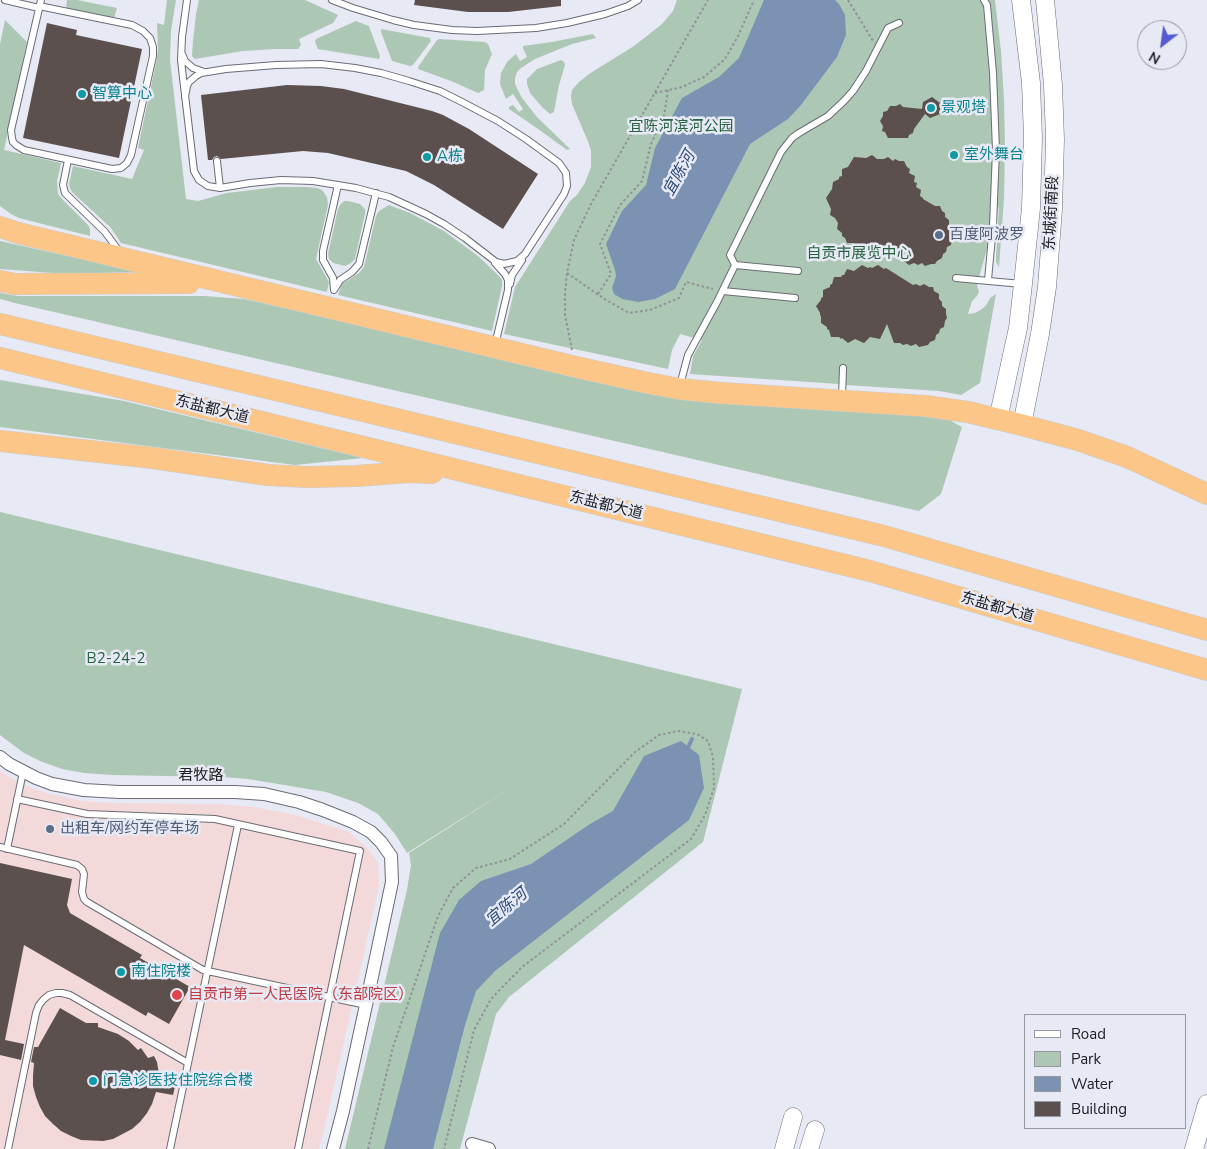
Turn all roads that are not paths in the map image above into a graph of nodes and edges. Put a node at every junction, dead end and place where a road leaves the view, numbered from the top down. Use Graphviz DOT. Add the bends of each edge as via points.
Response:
graph roads {
  1 [pos="5,0"];
  2 [pos="187,0"];
  3 [pos="332,0"];
  4 [pos="638,0"];
  5 [pos="984,0"];
  6 [pos="1021,0"];
  7 [pos="1045,0"];
  8 [pos="40,5"];
  9 [pos="899,23"];
  10 [pos="181,49"];
  11 [pos="208,72"];
  12 [pos="185,97"];
  13 [pos="68,160"];
  14 [pos="217,161"];
  15 [pos="338,184"];
  16 [pos="220,188"];
  17 [pos="376,193"];
  18 [pos="0,227"];
  19 [pos="525,254"];
  20 [pos="491,258"];
  21 [pos="124,259"];
  22 [pos="735,265"];
  23 [pos="798,270"];
  24 [pos="956,278"];
  25 [pos="988,280"];
  26 [pos="0,281"];
  27 [pos="230,284"];
  28 [pos="1024,284"];
  29 [pos="508,290"];
  30 [pos="723,291"];
  31 [pos="796,298"];
  32 [pos="332,299"];
  33 [pos="0,324"];
  34 [pos="495,348"];
  35 [pos="0,360"];
  36 [pos="843,368"];
  37 [pos="680,389"];
  38 [pos="842,400"];
  39 [pos="998,418"];
  40 [pos="1022,425"];
  41 [pos="0,441"];
  42 [pos="489,478"];
  43 [pos="1207,494"];
  44 [pos="1207,630"];
  45 [pos="1207,670"];
  46 [pos="0,757"];
  47 [pos="23,772"];
  48 [pos="17,799"];
  49 [pos="238,824"];
  50 [pos="4,848"];
  51 [pos="207,971"];
  52 [pos="330,997"];
  53 [pos="366,1005"];
  54 [pos="188,1063"];
  55 [pos="1207,1104"];
  56 [pos="793,1117"];
  57 [pos="815,1130"];
  58 [pos="472,1144"];
  59 [pos="8,1149"];
  60 [pos="170,1149"];
  61 [pos="298,1149"];
  62 [pos="333,1149"];
  63 [pos="490,1149"];
  64 [pos="784,1149"];
  65 [pos="809,1149"];
  66 [pos="1194,1149"];
  1 -- 8 [label="lane"];
  2 -- 10 [label="lane"];
  3 -- 4 [label="lane" via="414,25 477,31 567,23 605,14"];
  5 -- 25 [label="lane" via="993,73 996,150"];
  6 -- 28 [label="main road, 东城街南段" via="1031,83 1033,138"];
  7 -- 40 [label="main road, 东城街南段" via="1055,139 1054,210 1047,287"];
  8 -- 13 [label="lane" via="11,130 12,138 24,150"];
  8 -- 13 [label="lane" via="135,26 147,33 153,47 127,163 112,169"];
  9 -- 22 [label="lane" via="888,28 861,80 844,101 828,116 792,138 781,152 730,255"];
  10 -- 11 [label="lane" via="185,61 192,68"];
  10 -- 12 [label="lane"];
  11 -- 12 [label="lane" via="189,82"];
  11 -- 19 [label="lane" via="288,64 355,68 427,86 498,121 559,163 567,178 564,194"];
  12 -- 16 [label="lane" via="194,171 203,184"];
  13 -- 21 [label="lane" via="65,193 105,232"];
  14 -- 16 [label="lane"];
  15 -- 16 [label="lane" via="281,180"];
  15 -- 17 [label="lane"];
  15 -- 32 [label="lane" via="323,251 323,260 332,278"];
  17 -- 20 [label="lane" via="436,219"];
  17 -- 32 [label="lane" via="359,264 340,280"];
  18 -- 21 [label="highway"];
  19 -- 20 [label="lane" via="509,264"];
  19 -- 29 [label="lane" via="512,275"];
  20 -- 29 [label="lane" via="505,274"];
  21 -- 27 [label="highway"];
  22 -- 23 [label="lane"];
  22 -- 30 [label="lane"];
  24 -- 25 [label="lane"];
  25 -- 28 [label="lane"];
  26 -- 27 [label="highway" via="15,284"];
  27 -- 32 [label="highway"];
  28 -- 39 [label="main road, 东城街南段"];
  29 -- 34 [label="lane"];
  30 -- 31 [label="lane"];
  30 -- 37 [label="lane" via="688,355"];
  32 -- 34 [label="highway"];
  33 -- 44 [label="highway" via="884,536"];
  34 -- 37 [label="highway"];
  35 -- 42 [label="highway, 东盐都大道"];
  36 -- 38 [label="lane"];
  37 -- 38 [label="highway"];
  38 -- 39 [label="highway" via="944,408"];
  39 -- 40 [label="highway"];
  40 -- 43 [label="highway" via="1127,457"];
  41 -- 42 [label="highway" via="268,475 356,476 408,472"];
  42 -- 45 [label="highway, 东盐都大道" via="870,571"];
  46 -- 47 [label="street, 君牧路"];
  47 -- 48 [label="lane"];
  47 -- 53 [label="street, 君牧路" via="52,784 84,790 264,794 323,810 372,832 391,856 392,882"];
  48 -- 49 [label="lane" via="87,814 215,819"];
  48 -- 50 [label="lane"];
  49 -- 51 [label="lane"];
  49 -- 52 [label="lane" via="360,851"];
  50 -- 51 [label="lane" via="77,865 84,874 82,892 87,902"];
  51 -- 52 [label="lane"];
  51 -- 54 [label="lane"];
  52 -- 53 [label="lane"];
  52 -- 61 [label="lane"];
  53 -- 62 [label="street"];
  54 -- 59 [label="lane" via="70,995 56,992 49,995 36,1013"];
  54 -- 60 [label="lane"];
  55 -- 66 [label="main road"];
  56 -- 64 [label="main road"];
  57 -- 65 [label="main road"];
  58 -- 63 [label="street"];
}
